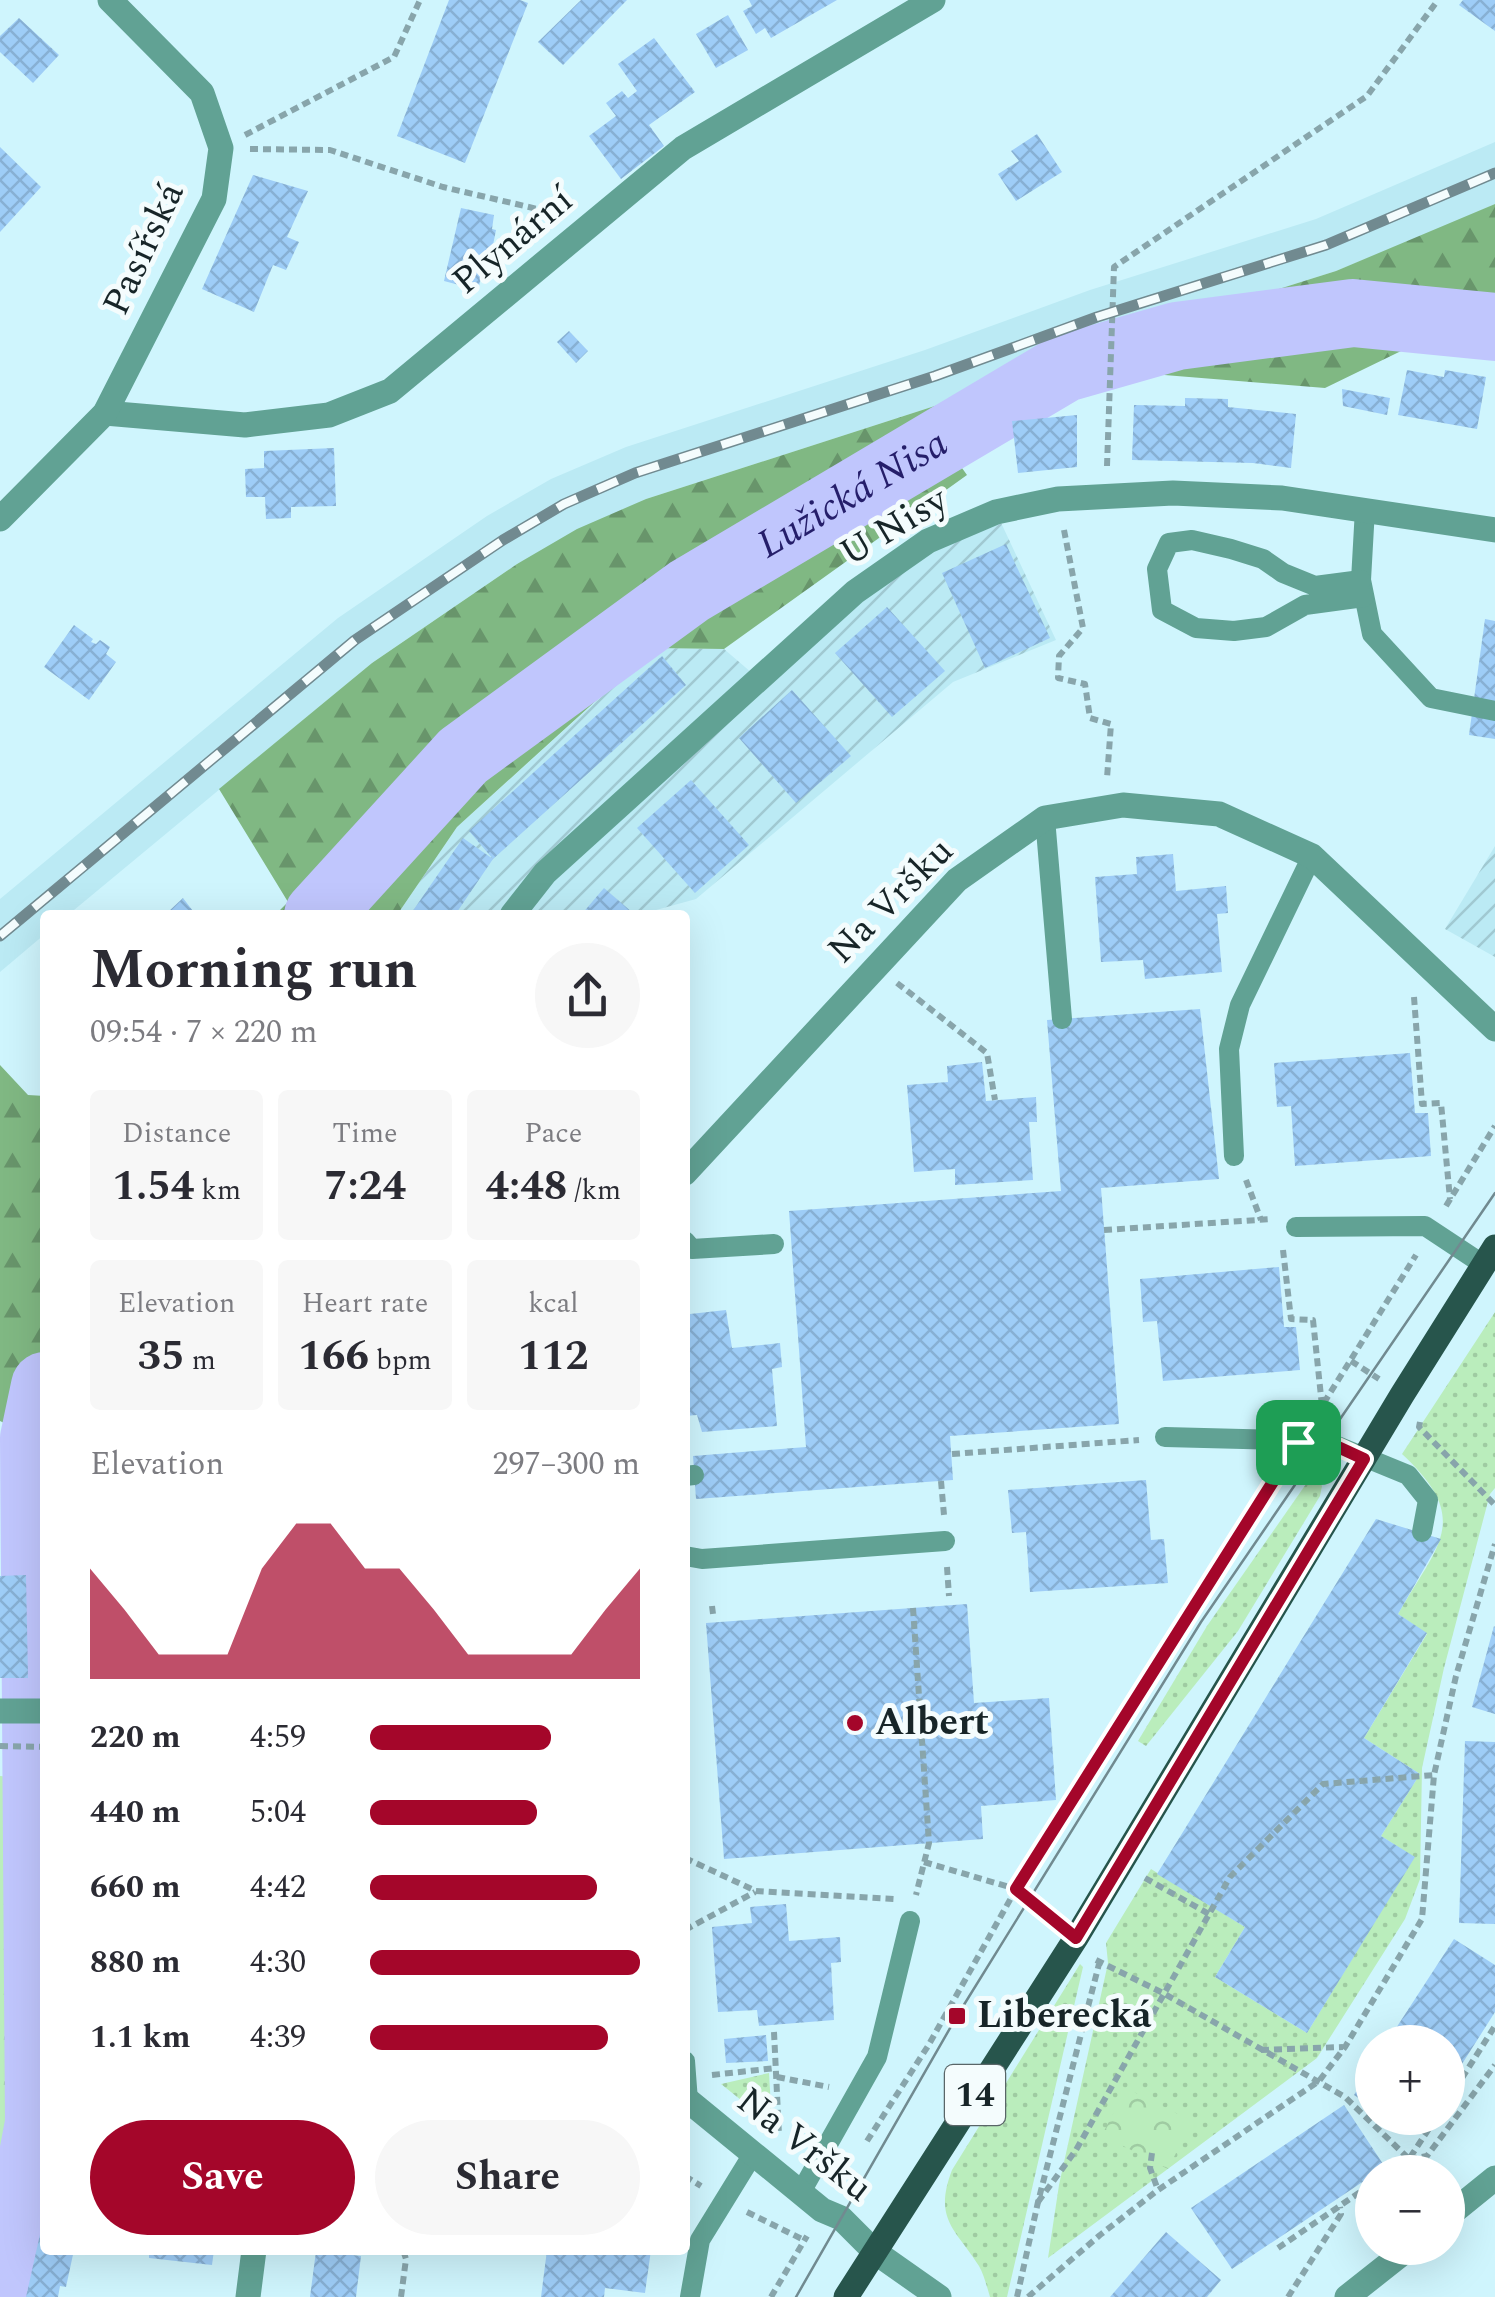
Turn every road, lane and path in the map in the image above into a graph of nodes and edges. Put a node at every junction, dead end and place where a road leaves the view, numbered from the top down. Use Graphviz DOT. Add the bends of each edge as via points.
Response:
graph roads {
  1 [pos="110,0"];
  2 [pos="420,0"];
  3 [pos="1438,0"];
  4 [pos="922,2"];
  5 [pos="220,148"];
  6 [pos="594,222"];
  7 [pos="105,413"];
  8 [pos="1106,496"];
  9 [pos="1058,499"];
  10 [pos="1365,509"];
  11 [pos="0,518"];
  12 [pos="1495,530"];
  13 [pos="1362,589"];
  14 [pos="1495,710"];
  15 [pos="1105,808"];
  16 [pos="1044,818"];
  17 [pos="1312,856"];
  18 [pos="516,910"];
  19 [pos="1410,948"];
  20 [pos="876,967"];
  21 [pos="1062,1020"];
  22 [pos="1495,1028"];
  23 [pos="995,1100"];
  24 [pos="1495,1126"];
  25 [pos="1234,1156"];
  26 [pos="690,1168"];
  27 [pos="1450,1200"];
  28 [pos="1262,1220"];
  29 [pos="1288,1223"];
  30 [pos="1104,1230"];
  31 [pos="1431,1230"];
  32 [pos="774,1244"];
  33 [pos="690,1247"];
  34 [pos="1489,1256"];
  35 [pos="1322,1406"];
  36 [pos="1420,1427"];
  37 [pos="1165,1438"];
  38 [pos="1298,1442"];
  39 [pos="952,1454"];
  40 [pos="1364,1459"];
  41 [pos="1495,1505"];
  42 [pos="1422,1532"];
  43 [pos="945,1541"];
  44 [pos="1495,1544"];
  45 [pos="690,1557"];
  46 [pos="914,1608"];
  47 [pos="6,1711"];
  48 [pos="40,1711"];
  49 [pos="0,1746"];
  50 [pos="40,1747"];
  51 [pos="1434,1776"];
  52 [pos="690,1860"];
  53 [pos="924,1862"];
  54 [pos="1140,1874"];
  55 [pos="1016,1889"];
  56 [pos="756,1891"];
  57 [pos="1208,1914"];
  58 [pos="910,1920"];
  59 [pos="690,1927"];
  60 [pos="1076,1938"];
  61 [pos="1164,1993"];
  62 [pos="1495,2026"];
  63 [pos="774,2032"];
  64 [pos="1345,2047"];
  65 [pos="1260,2050"];
  66 [pos="1495,2065"];
  67 [pos="776,2072"];
  68 [pos="1465,2073"];
  69 [pos="1319,2080"];
  70 [pos="690,2083"];
  71 [pos="690,2088"];
  72 [pos="859,2088"];
  73 [pos="864,2144"];
  74 [pos="1152,2153"];
  75 [pos="753,2154"];
  76 [pos="1405,2155"];
  77 [pos="1428,2155"];
  78 [pos="1495,2178"];
  79 [pos="791,2184"];
  80 [pos="1158,2190"];
  81 [pos="1355,2196"];
  82 [pos="724,2201"];
  83 [pos="1038,2202"];
  84 [pos="1465,2202"];
  85 [pos="1340,2206"];
  86 [pos="1278,2248"];
  87 [pos="875,2252"];
  88 [pos="253,2255"];
  89 [pos="404,2255"];
  90 [pos="1387,2265"];
  91 [pos="1033,2296"];
  92 [pos="248,2297"];
  93 [pos="401,2297"];
  94 [pos="690,2297"];
  95 [pos="771,2297"];
  96 [pos="846,2297"];
  97 [pos="938,2297"];
  98 [pos="1018,2297"];
  99 [pos="1288,2297"];
  100 [pos="1347,2297"];
  1 -- 5 [label="street, Pasířská" via="202,93"];
  2 -- 5 [label="path" via="394,58"];
  3 -- 8 [label="path" via="1367,96 1114,267"];
  4 -- 6 [label="street, Plynární" via="683,148"];
  5 -- 6 [label="path" via="330,150 443,188"];
  5 -- 7 [label="street, Pasířská" via="214,199"];
  6 -- 7 [label="street, Plynární" via="390,391 329,415 244,425"];
  7 -- 11 [label="street, Pasířská"];
  8 -- 9 [label="street, U Nisy"];
  8 -- 10 [label="street, U Nisy" via="1282,498"];
  9 -- 15 [label="path" via="1083,628 1059,656 1058,678 1085,684 1090,718 1111,724"];
  9 -- 18 [label="street, U Nisy" via="996,512 928,541 855,592 545,874"];
  10 -- 12 [label="street, U Nisy"];
  10 -- 13 [label="lane"];
  13 -- 13 [label="lane" via="1316,586 1263,559 1192,540 1169,544 1157,569 1162,610 1196,628 1266,627 1306,604"];
  13 -- 14 [label="lane" via="1372,634 1431,698"];
  15 -- 16 [label="street, Na Vršku"];
  15 -- 17 [label="street, Na Vršku" via="1219,814"];
  16 -- 20 [label="street, Na Vršku" via="957,880"];
  16 -- 21 [label="lane"];
  17 -- 19 [label="street, Na Vršku"];
  17 -- 25 [label="lane" via="1240,1005 1230,1049"];
  19 -- 22 [label="street, Na Vršku"];
  19 -- 27 [label="path" via="1422,1104 1441,1103"];
  20 -- 23 [label="path" via="987,1053"];
  20 -- 26 [label="street, Na Vršku"];
  24 -- 27 [label="path"];
  25 -- 28 [label="path"];
  27 -- 31 [label="path"];
  28 -- 29 [label="path"];
  28 -- 30 [label="path"];
  29 -- 31 [label="lane"];
  29 -- 35 [label="path" via="1290,1319 1313,1320"];
  31 -- 34 [label="lane"];
  31 -- 35 [label="path"];
  32 -- 33 [label="lane"];
  34 -- 40 [label="main road, 14"];
  35 -- 38 [label="path"];
  36 -- 41 [label="path"];
  37 -- 38 [label="lane"];
  37 -- 39 [label="path"];
  38 -- 40 [label="lane" via="1325,1441"];
  38 -- 55 [label="path"];
  40 -- 42 [label="lane" via="1408,1475 1428,1500"];
  40 -- 60 [label="main road, 14"];
  43 -- 45 [label="lane"];
  44 -- 51 [label="path"];
  46 -- 53 [label="path" via="929,1843"];
  47 -- 48 [label="street"];
  49 -- 50 [label="path"];
  51 -- 57 [label="path" via="1323,1784 1230,1878"];
  51 -- 64 [label="path" via="1422,1919"];
  52 -- 56 [label="path"];
  53 -- 55 [label="path"];
  53 -- 56 [label="path" via="915,1900"];
  54 -- 57 [label="path"];
  55 -- 60 [label="path"];
  55 -- 73 [label="path"];
  56 -- 59 [label="path"];
  57 -- 61 [label="path"];
  58 -- 72 [label="lane" via="877,2057"];
  60 -- 87 [label="main road, 14"];
  61 -- 65 [label="path"];
  61 -- 83 [label="path" via="1076,2150"];
  61 -- 83 [label="path" via="1100,1962"];
  62 -- 68 [label="path"];
  63 -- 67 [label="path"];
  64 -- 65 [label="path"];
  64 -- 69 [label="path"];
  65 -- 69 [label="path"];
  66 -- 77 [label="path"];
  67 -- 70 [label="path"];
  67 -- 72 [label="path"];
  67 -- 79 [label="path"];
  69 -- 76 [label="path"];
  69 -- 80 [label="path"];
  71 -- 75 [label="street, Na Vršku"];
  72 -- 79 [label="lane"];
  74 -- 80 [label="path"];
  75 -- 79 [label="street, Na Vršku"];
  75 -- 82 [label="lane"];
  78 -- 84 [label="street"];
  79 -- 87 [label="street, Na Vršku" via="841,2218"];
  80 -- 91 [label="path"];
  81 -- 85 [label="path"];
  82 -- 94 [label="lane" via="700,2240"];
  82 -- 95 [label="path" via="804,2240"];
  83 -- 98 [label="path"];
  85 -- 86 [label="path"];
  85 -- 99 [label="path"];
  87 -- 96 [label="main road, 14"];
  87 -- 97 [label="street"];
  88 -- 92 [label="street"];
  89 -- 93 [label="path"];
  90 -- 100 [label="street"];
}
